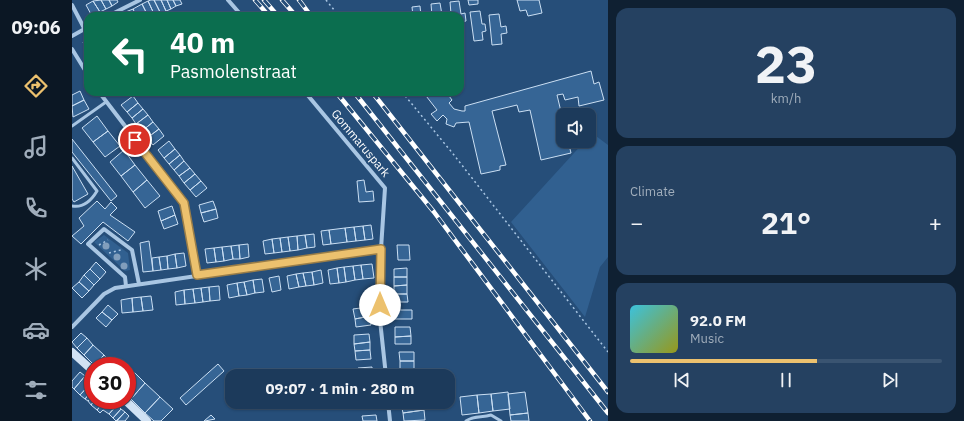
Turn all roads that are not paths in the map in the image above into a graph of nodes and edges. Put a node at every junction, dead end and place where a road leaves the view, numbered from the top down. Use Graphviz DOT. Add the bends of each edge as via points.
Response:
graph roads {
  1 [pos="140,0"];
  2 [pos="228,0"];
  3 [pos="72,5"];
  4 [pos="116,12"];
  5 [pos="238,12"];
  6 [pos="84,24"];
  7 [pos="84,28"];
  8 [pos="72,36"];
  9 [pos="72,49"];
  10 [pos="84,68"];
  11 [pos="102,96"];
  12 [pos="308,96"];
  13 [pos="106,102"];
  14 [pos="72,126"];
  15 [pos="72,158"];
  16 [pos="72,206"];
  17 [pos="381,249"];
  18 [pos="197,275"];
  19 [pos="139,284"];
  20 [pos="126,286"];
  21 [pos="72,327"];
  22 [pos="72,352"];
  23 [pos="84,363"];
  24 [pos="385,369"];
  25 [pos="134,409"];
  26 [pos="389,409"];
  27 [pos="147,421"];
  28 [pos="390,421"];
  29 [pos="466,421"];
  30 [pos="501,421"];
  1 -- 4 [label="street"];
  2 -- 5 [label="street"];
  3 -- 6 [label="street"];
  7 -- 8 [label="street"];
  9 -- 10 [label="street"];
  11 -- 13 [label="street"];
  12 -- 17 [label="street, Gommaruspark" via="385,188"];
  13 -- 14 [label="lane"];
  13 -- 18 [label="street" via="184,203"];
  15 -- 16 [label="lane" via="97,191 92,200 79,207"];
  17 -- 18 [label="street"];
  17 -- 24 [label="street" via="380,320"];
  18 -- 19 [label="street"];
  19 -- 20 [label="street"];
  19 -- 20 [label="street" via="132,250 104,229 88,244 125,277"];
  20 -- 21 [label="street" via="104,294"];
  22 -- 23 [label="main road"];
  25 -- 27 [label="main road"];
  26 -- 28 [label="street"];
  29 -- 30 [label="lane" via="491,415"];
}
